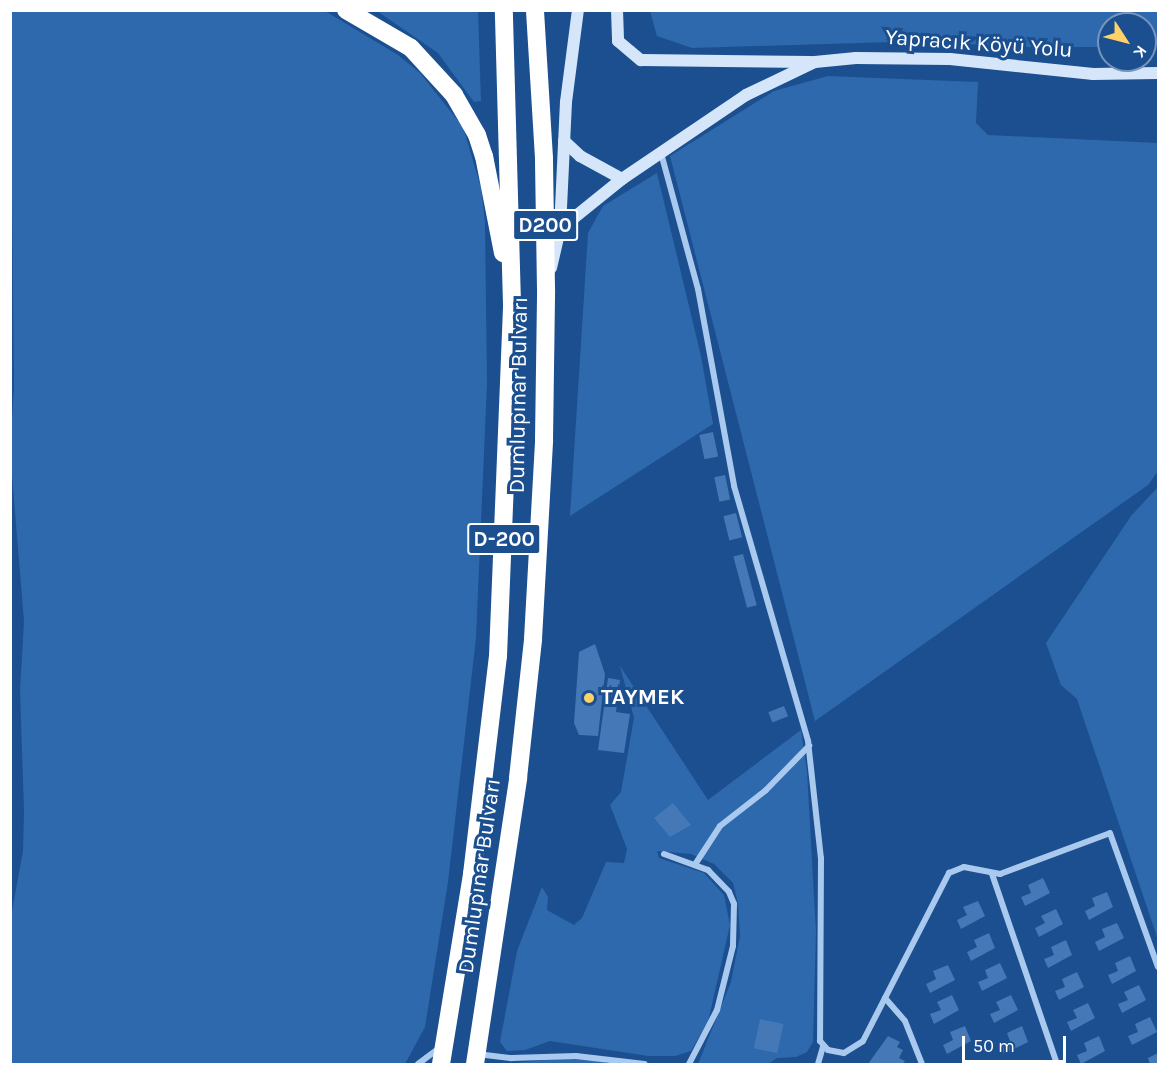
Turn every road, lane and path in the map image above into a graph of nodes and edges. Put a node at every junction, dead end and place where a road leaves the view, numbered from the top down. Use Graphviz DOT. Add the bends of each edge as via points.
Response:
graph roads {
  1 [pos="346,10"];
  2 [pos="504,10"];
  3 [pos="535,10"];
  4 [pos="578,10"];
  5 [pos="617,10"];
  6 [pos="815,62"];
  7 [pos="1158,73"];
  8 [pos="564,141"];
  9 [pos="661,152"];
  10 [pos="622,179"];
  11 [pos="560,229"];
  12 [pos="546,290"];
  13 [pos="512,304"];
  14 [pos="544,440"];
  15 [pos="809,746"];
  16 [pos="664,854"];
  17 [pos="696,863"];
  18 [pos="992,873"];
  19 [pos="1158,967"];
  20 [pos="885,998"];
  21 [pos="445,1044"];
  22 [pos="823,1046"];
  23 [pos="476,1059"];
  24 [pos="418,1065"];
  25 [pos="441,1065"];
  26 [pos="645,1065"];
  27 [pos="688,1065"];
  28 [pos="819,1065"];
  29 [pos="922,1065"];
  30 [pos="1057,1065"];
  1 -- 13 [label="highway" via="391,34 424,59 468,117 489,176"];
  2 -- 13 [label="highway, Dumlupınar Bulvarı / D-200"];
  3 -- 12 [label="highway, Dumlupınar Bulvarı / D200" via="544,158"];
  4 -- 8 [label="main road"];
  5 -- 6 [label="main road" via="618,41 641,60"];
  6 -- 7 [label="main road, Yapracık Köyü Yolu" via="951,59 1093,74"];
  6 -- 9 [label="main road, Yapracık Köyü Yolu" via="746,95"];
  8 -- 10 [label="main road" via="580,156"];
  8 -- 11 [label="main road"];
  9 -- 10 [label="main road, Yapracık Köyü Yolu"];
  9 -- 15 [label="street" via="698,289 734,486"];
  10 -- 11 [label="main road, Yapracık Köyü Yolu"];
  11 -- 12 [label="main road"];
  12 -- 14 [label="highway, Dumlupınar Bulvarı / D200"];
  13 -- 21 [label="highway, Dumlupınar Bulvarı / D-200" via="498,656 472,874"];
  14 -- 23 [label="highway, Dumlupınar Bulvarı / D-200" via="533,639 518,778"];
  15 -- 17 [label="street" via="766,790 720,826"];
  15 -- 22 [label="street" via="821,858 819,1027"];
  16 -- 17 [label="street"];
  17 -- 27 [label="street" via="729,892 735,921 734,946 717,1010"];
  18 -- 19 [label="street" via="1011,870 1110,833"];
  18 -- 20 [label="street" via="964,867 949,873"];
  18 -- 30 [label="street"];
  20 -- 22 [label="street" via="863,1041 853,1050 837,1053"];
  20 -- 29 [label="street" via="905,1021"];
  21 -- 24 [label="street"];
  21 -- 25 [label="highway, Dumlupınar Bulvarı / D-200"];
  22 -- 28 [label="street"];
  23 -- 26 [label="street" via="576,1056"];
}
